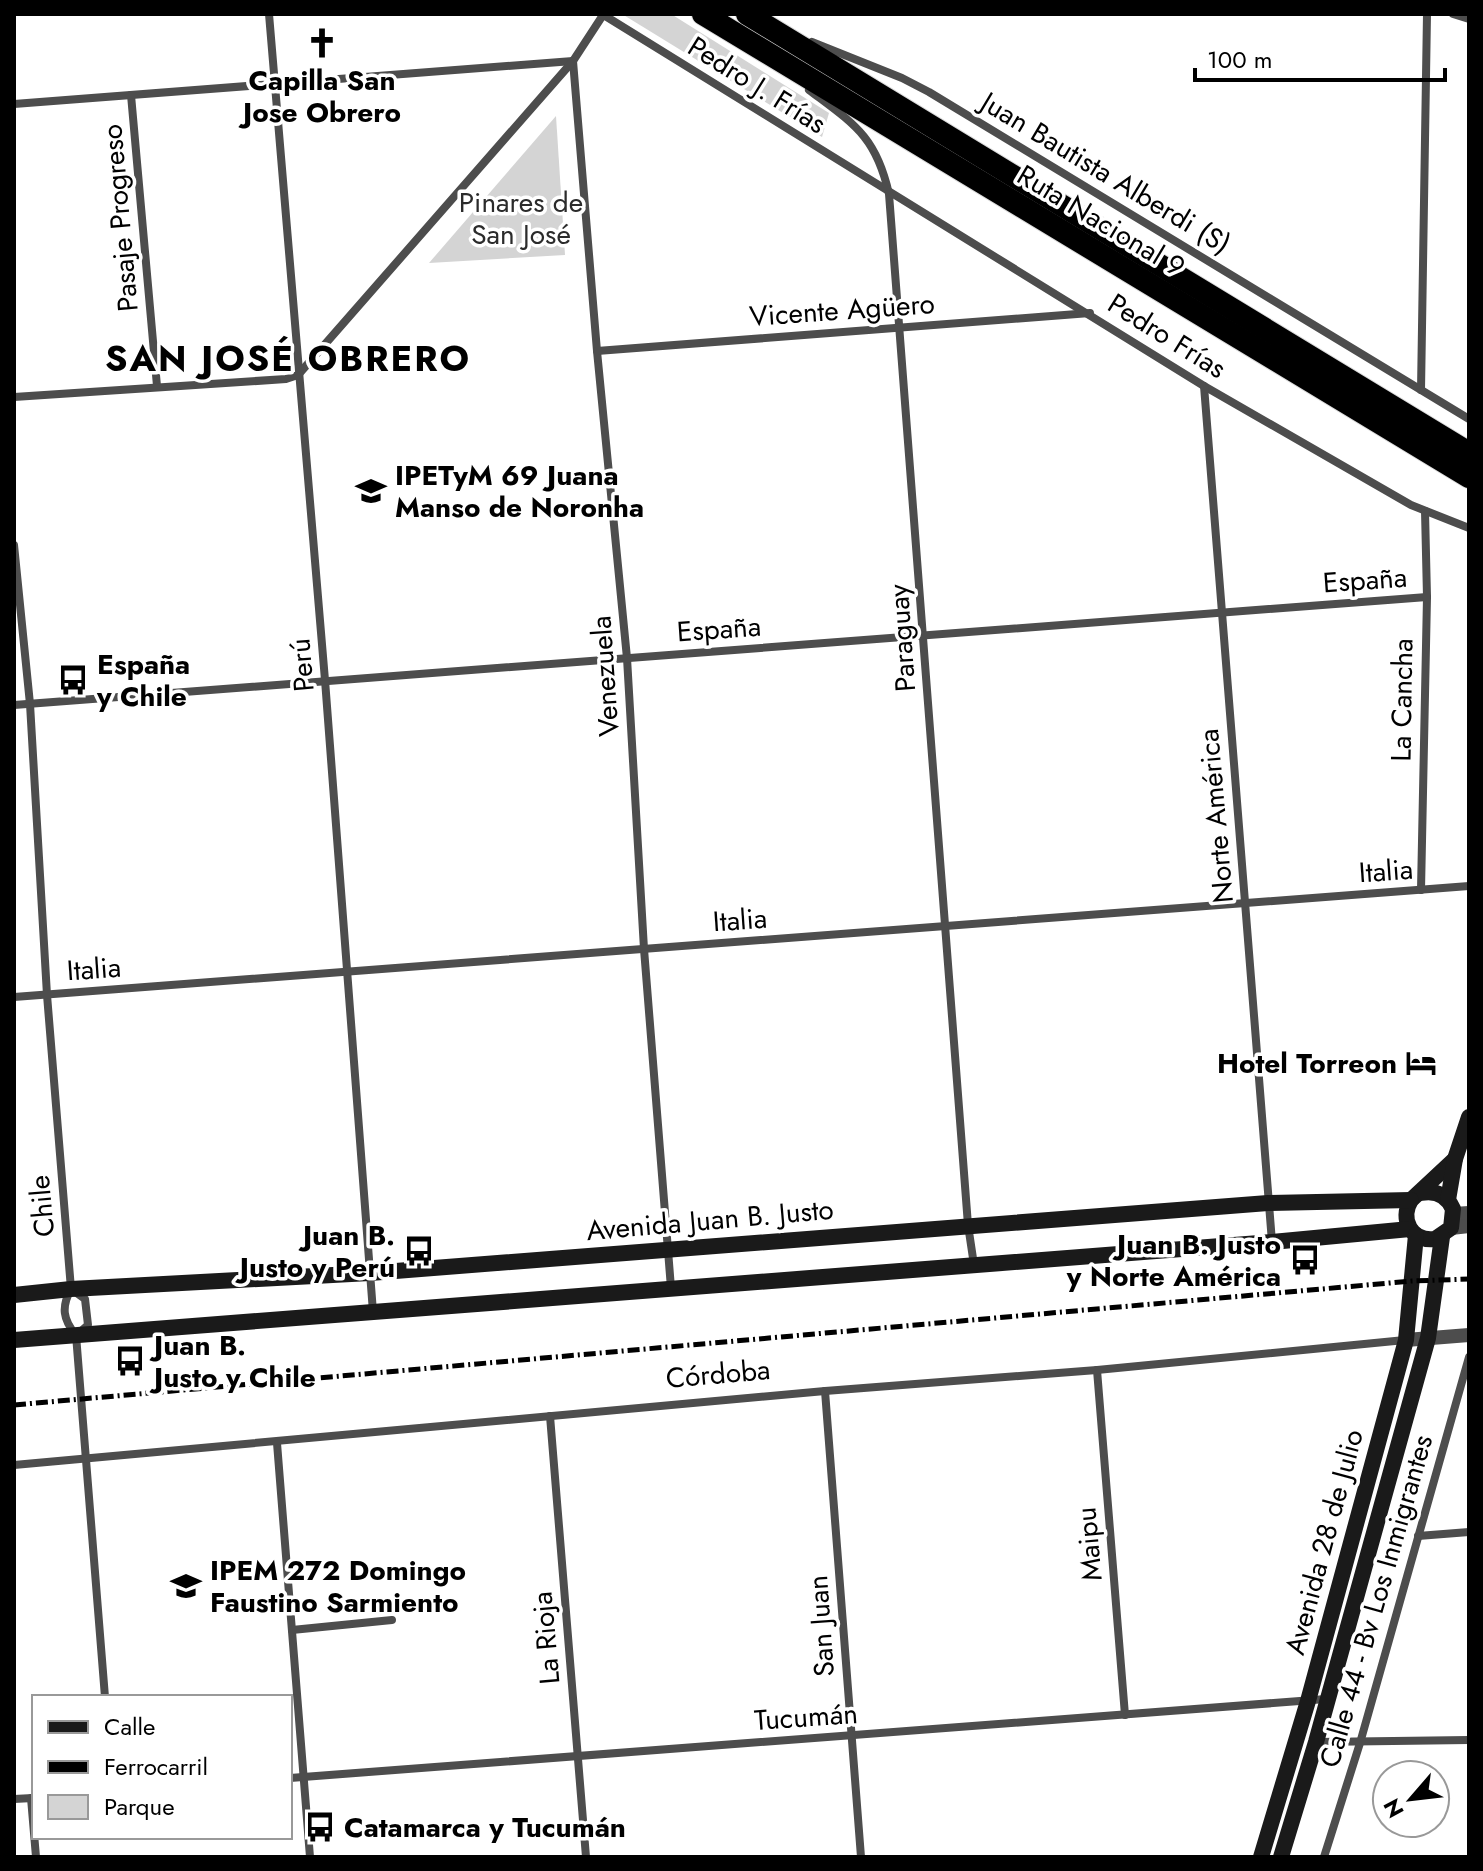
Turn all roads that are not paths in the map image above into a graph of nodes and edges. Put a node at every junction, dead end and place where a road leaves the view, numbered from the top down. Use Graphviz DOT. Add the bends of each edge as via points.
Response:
graph roads {
  1 [pos="269,14"];
  2 [pos="602,14"];
  3 [pos="703,14"];
  4 [pos="1427,14"];
  5 [pos="1453,14"];
  6 [pos="751,17"];
  7 [pos="1469,19"];
  8 [pos="771,55"];
  9 [pos="573,61"];
  10 [pos="275,84"];
  11 [pos="131,95"];
  12 [pos="14,104"];
  13 [pos="889,194"];
  14 [pos="1090,313"];
  15 [pos="898,328"];
  16 [pos="597,351"];
  17 [pos="298,375"];
  18 [pos="157,386"];
  19 [pos="1204,386"];
  20 [pos="1421,390"];
  21 [pos="14,397"];
  22 [pos="1469,419"];
  23 [pos="1469,453"];
  24 [pos="1469,477"];
  25 [pos="1425,511"];
  26 [pos="1469,528"];
  27 [pos="14,545"];
  28 [pos="1427,597"];
  29 [pos="1222,612"];
  30 [pos="924,636"];
  31 [pos="627,658"];
  32 [pos="325,680"];
  33 [pos="30,704"];
  34 [pos="14,705"];
  35 [pos="1469,886"];
  36 [pos="1421,890"];
  37 [pos="1245,904"];
  38 [pos="944,926"];
  39 [pos="644,949"];
  40 [pos="345,972"];
  41 [pos="47,995"];
  42 [pos="14,997"];
  43 [pos="1469,1117"];
  44 [pos="1455,1159"];
  45 [pos="1416,1196"];
  46 [pos="1268,1203"];
  47 [pos="1453,1218"];
  48 [pos="968,1225"];
  49 [pos="1469,1226"];
  50 [pos="1413,1232"];
  51 [pos="1272,1242"];
  52 [pos="668,1250"];
  53 [pos="974,1266"];
  54 [pos="370,1273"];
  55 [pos="71,1289"];
  56 [pos="672,1289"];
  57 [pos="14,1295"];
  58 [pos="373,1312"];
  59 [pos="76,1335"];
  60 [pos="1469,1335"];
  61 [pos="1428,1338"];
  62 [pos="14,1340"];
  63 [pos="1406,1340"];
  64 [pos="1469,1357"];
  65 [pos="1097,1370"];
  66 [pos="825,1391"];
  67 [pos="550,1416"];
  68 [pos="277,1443"];
  69 [pos="86,1459"];
  70 [pos="14,1465"];
  71 [pos="1469,1532"];
  72 [pos="1418,1536"];
  73 [pos="392,1620"];
  74 [pos="292,1630"];
  75 [pos="105,1695"];
  76 [pos="1326,1699"];
  77 [pos="1308,1701"];
  78 [pos="1125,1715"];
  79 [pos="851,1736"];
  80 [pos="1469,1740"];
  81 [pos="1316,1742"];
  82 [pos="1360,1743"];
  83 [pos="577,1757"];
  84 [pos="304,1777"];
  85 [pos="292,1778"];
  86 [pos="32,1798"];
  87 [pos="14,1799"];
  88 [pos="310,1857"];
  89 [pos="586,1857"];
  90 [pos="861,1857"];
  91 [pos="1261,1857"];
  92 [pos="1281,1857"];
  93 [pos="1324,1857"];
  1 -- 10 [label="street, Perú"];
  2 -- 9 [label="street"];
  2 -- 13 [label="street, Pedro J. Frías"];
  3 -- 8 [label="highway, Ruta Nacional 9"];
  4 -- 20 [label="street"];
  5 -- 7 [label="street"];
  6 -- 20 [label="street, Juan Bautista Alberdi (S)" via="929,92"];
  6 -- 23 [label="highway, Ruta Nacional 9"];
  8 -- 13 [label="street, Paraguay" via="858,127 882,164"];
  8 -- 24 [label="highway, Ruta Nacional 9"];
  9 -- 10 [label="street"];
  9 -- 16 [label="street, Venezuela"];
  9 -- 17 [label="street"];
  10 -- 11 [label="street"];
  10 -- 17 [label="street, Perú"];
  11 -- 12 [label="street"];
  11 -- 18 [label="street, Pasaje Progreso"];
  13 -- 14 [label="street, Pedro Frías"];
  13 -- 15 [label="street, Paraguay"];
  14 -- 15 [label="street, Vicente Agüero"];
  14 -- 19 [label="street, Pedro Frías"];
  15 -- 16 [label="street, Vicente Agüero"];
  15 -- 30 [label="street, Paraguay"];
  16 -- 31 [label="street, Venezuela"];
  17 -- 18 [label="street"];
  17 -- 32 [label="street, Perú"];
  18 -- 21 [label="street"];
  19 -- 25 [label="street, Pedro Frías"];
  19 -- 29 [label="street, Norte América"];
  20 -- 22 [label="street, Juan Bautista Alberdi (S)"];
  25 -- 26 [label="street, Pedro Frías"];
  25 -- 28 [label="street, La Cancha"];
  27 -- 33 [label="street, Chile"];
  28 -- 29 [label="street, España"];
  28 -- 36 [label="street, La Cancha"];
  29 -- 30 [label="street, España"];
  29 -- 37 [label="street, Norte América"];
  30 -- 31 [label="street, España"];
  30 -- 38 [label="street, Paraguay"];
  31 -- 32 [label="street, España"];
  31 -- 39 [label="street, Venezuela"];
  32 -- 33 [label="street, España"];
  32 -- 40 [label="street, Perú"];
  33 -- 34 [label="street, España"];
  33 -- 41 [label="street, Chile"];
  35 -- 36 [label="street, Italia"];
  36 -- 37 [label="street, Italia"];
  37 -- 38 [label="street, Italia"];
  37 -- 46 [label="street, Norte América"];
  38 -- 39 [label="street, Italia"];
  38 -- 48 [label="street, Paraguay"];
  39 -- 40 [label="street, Italia"];
  39 -- 52 [label="street, Venezuela"];
  40 -- 41 [label="street, Italia"];
  40 -- 54 [label="street, Perú"];
  41 -- 42 [label="street, Italia"];
  41 -- 55 [label="street, Chile"];
  43 -- 44 [label="main road, Avenida 28 de Julio"];
  44 -- 45 [label="main road"];
  44 -- 47 [label="main road, Avenida 28 de Julio"];
  45 -- 46 [label="main road, Avenida Juan B. Justo"];
  45 -- 47 [label="main road" via="1436,1192"];
  45 -- 50 [label="main road" via="1406,1214"];
  46 -- 48 [label="main road, Avenida Juan B. Justo"];
  46 -- 51 [label="street, Norte América"];
  47 -- 49 [label="street"];
  47 -- 50 [label="main road" via="1429,1240"];
  47 -- 61 [label="main road, Avenida 28 de Julio"];
  48 -- 52 [label="main road, Avenida Juan B. Justo"];
  48 -- 53 [label="street, Paraguay"];
  50 -- 51 [label="main road"];
  50 -- 63 [label="main road, Avenida 28 de Julio"];
  51 -- 53 [label="main road"];
  52 -- 54 [label="main road, Avenida Juan B. Justo"];
  52 -- 56 [label="street, Venezuela"];
  53 -- 56 [label="main road"];
  54 -- 55 [label="main road, Avenida Juan B. Justo"];
  54 -- 58 [label="street, Perú"];
  55 -- 57 [label="main road, Avenida Juan B. Justo"];
  55 -- 59 [label="street, Chile" via="64,1301 65,1322"];
  55 -- 59 [label="street, Chile" via="85,1299 88,1325"];
  56 -- 58 [label="main road"];
  58 -- 59 [label="main road"];
  59 -- 62 [label="main road"];
  59 -- 69 [label="street, Chile"];
  60 -- 61 [label="street, Córdoba"];
  61 -- 63 [label="street, Córdoba"];
  61 -- 76 [label="main road, Avenida 28 de Julio"];
  63 -- 65 [label="street, Córdoba"];
  63 -- 77 [label="main road, Avenida 28 de Julio"];
  64 -- 72 [label="street, Calle 44 - Bv Los Inmigrantes"];
  65 -- 66 [label="street, Córdoba"];
  65 -- 78 [label="street, Maipu"];
  66 -- 67 [label="street, Córdoba"];
  66 -- 79 [label="street, San Juan"];
  67 -- 68 [label="street, Córdoba"];
  67 -- 83 [label="street, La Rioja"];
  68 -- 69 [label="street, Córdoba"];
  68 -- 74 [label="street"];
  69 -- 70 [label="street, Córdoba"];
  69 -- 75 [label="street, Chile"];
  71 -- 72 [label="street"];
  72 -- 82 [label="street, Calle 44 - Bv Los Inmigrantes"];
  73 -- 74 [label="street"];
  74 -- 84 [label="street"];
  76 -- 77 [label="street, Tucumán"];
  76 -- 81 [label="main road, Avenida 28 de Julio"];
  77 -- 78 [label="street, Tucumán"];
  77 -- 91 [label="main road, Avenida 28 de Julio"];
  78 -- 79 [label="street, Tucumán"];
  79 -- 83 [label="street, Tucumán"];
  79 -- 90 [label="street, San Juan"];
  80 -- 82 [label="street"];
  81 -- 82 [label="street"];
  81 -- 92 [label="main road, Avenida 28 de Julio"];
  82 -- 93 [label="street, Calle 44 - Bv Los Inmigrantes"];
  83 -- 84 [label="street, Tucumán"];
  83 -- 89 [label="street, La Rioja"];
  84 -- 85 [label="street, Tucumán"];
  84 -- 88 [label="street"];
  86 -- 87 [label="street"];
}
